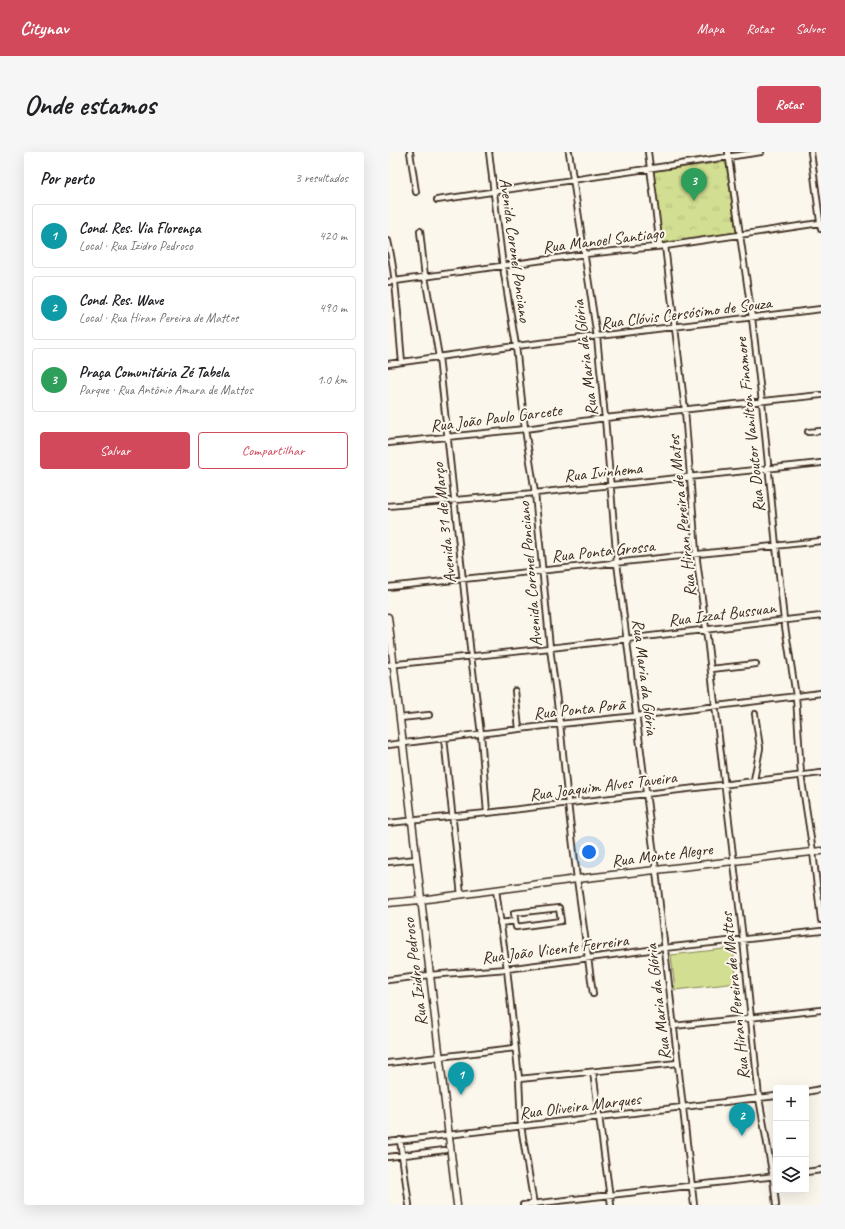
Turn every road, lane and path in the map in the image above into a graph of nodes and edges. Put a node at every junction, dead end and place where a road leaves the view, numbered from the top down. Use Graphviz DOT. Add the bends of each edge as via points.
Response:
graph roads {
  1 [pos="410,152"];
  2 [pos="489,152"];
  3 [pos="570,152"];
  4 [pos="648,152"];
  5 [pos="762,152"];
  6 [pos="811,152"];
  7 [pos="728,154"];
  8 [pos="650,168"];
  9 [pos="573,179"];
  10 [pos="494,191"];
  11 [pos="416,192"];
  12 [pos="437,200"];
  13 [pos="820,215"];
  14 [pos="821,226"];
  15 [pos="420,231"];
  16 [pos="740,236"];
  17 [pos="388,241"];
  18 [pos="662,246"];
  19 [pos="585,254"];
  20 [pos="503,267"];
  21 [pos="424,277"];
  22 [pos="394,281"];
  23 [pos="388,282"];
  24 [pos="821,309"];
  25 [pos="752,318"];
  26 [pos="674,327"];
  27 [pos="596,336"];
  28 [pos="516,346"];
  29 [pos="439,358"];
  30 [pos="402,362"];
  31 [pos="388,364"];
  32 [pos="821,395"];
  33 [pos="762,402"];
  34 [pos="685,410"];
  35 [pos="605,418"];
  36 [pos="526,428"];
  37 [pos="821,431"];
  38 [pos="808,432"];
  39 [pos="447,437"];
  40 [pos="388,444"];
  41 [pos="821,463"];
  42 [pos="768,468"];
  43 [pos="690,476"];
  44 [pos="611,484"];
  45 [pos="535,493"];
  46 [pos="454,500"];
  47 [pos="388,506"];
  48 [pos="821,541"];
  49 [pos="776,546"];
  50 [pos="696,553"];
  51 [pos="617,563"];
  52 [pos="543,571"];
  53 [pos="463,579"];
  54 [pos="388,587"];
  55 [pos="821,616"];
  56 [pos="388,617"];
  57 [pos="784,620"];
  58 [pos="706,630"];
  59 [pos="627,639"];
  60 [pos="550,648"];
  61 [pos="471,656"];
  62 [pos="756,664"];
  63 [pos="391,665"];
  64 [pos="711,669"];
  65 [pos="515,691"];
  66 [pos="821,692"];
  67 [pos="796,696"];
  68 [pos="715,706"];
  69 [pos="755,714"];
  70 [pos="429,715"];
  71 [pos="636,716"];
  72 [pos="400,718"];
  73 [pos="560,724"];
  74 [pos="519,729"];
  75 [pos="481,734"];
  76 [pos="444,738"];
  77 [pos="403,743"];
  78 [pos="388,744"];
  79 [pos="821,772"];
  80 [pos="801,775"];
  81 [pos="754,780"];
  82 [pos="724,784"];
  83 [pos="646,794"];
  84 [pos="568,803"];
  85 [pos="488,813"];
  86 [pos="453,816"];
  87 [pos="413,820"];
  88 [pos="388,823"];
  89 [pos="821,851"];
  90 [pos="814,852"];
  91 [pos="417,859"];
  92 [pos="733,861"];
  93 [pos="388,862"];
  94 [pos="656,871"];
  95 [pos="577,879"];
  96 [pos="496,890"];
  97 [pos="460,894"];
  98 [pos="420,900"];
  99 [pos="388,903"];
  100 [pos="515,920"];
  101 [pos="821,920"];
  102 [pos="500,923"];
  103 [pos="821,931"];
  104 [pos="743,940"];
  105 [pos="664,948"];
  106 [pos="588,959"];
  107 [pos="506,969"];
  108 [pos="429,975"];
  109 [pos="388,980"];
  110 [pos="593,994"];
  111 [pos="821,1010"];
  112 [pos="751,1018"];
  113 [pos="674,1026"];
  114 [pos="515,1048"];
  115 [pos="438,1057"];
  116 [pos="678,1062"];
  117 [pos="388,1063"];
  118 [pos="593,1072"];
  119 [pos="519,1079"];
  120 [pos="821,1090"];
  121 [pos="809,1092"];
  122 [pos="773,1096"];
  123 [pos="759,1098"];
  124 [pos="683,1107"];
  125 [pos="598,1117"];
  126 [pos="521,1126"];
  127 [pos="448,1134"];
  128 [pos="400,1140"];
  129 [pos="388,1142"];
  130 [pos="445,1150"];
  131 [pos="402,1155"];
  132 [pos="388,1157"];
  133 [pos="821,1170"];
  134 [pos="773,1171"];
  135 [pos="809,1172"];
  136 [pos="773,1176"];
  137 [pos="692,1186"];
  138 [pos="775,1193"];
  139 [pos="610,1194"];
  140 [pos="534,1204"];
  141 [pos="409,1205"];
  142 [pos="457,1205"];
  143 [pos="523,1205"];
  144 [pos="611,1205"];
  145 [pos="694,1205"];
  146 [pos="776,1205"];
  1 -- 11 [label="street"];
  2 -- 10 [label="street, Avenida Coronel Ponciano"];
  3 -- 9 [label="street, Rua Maria da Glória"];
  4 -- 8 [label="street, Rua Hiran Pereira de Matos"];
  5 -- 7 [label="street"];
  6 -- 13 [label="street"];
  7 -- 8 [label="street"];
  7 -- 16 [label="street, Rua Doutor Vanilton Finamore"];
  8 -- 9 [label="street"];
  8 -- 18 [label="street, Rua Hiran Pereira de Matos"];
  9 -- 10 [label="street"];
  9 -- 19 [label="street, Rua Maria da Glória"];
  10 -- 12 [label="street"];
  10 -- 20 [label="street, Avenida Coronel Ponciano"];
  13 -- 14 [label="street"];
  14 -- 16 [label="street, Rua Manoel Santiago"];
  15 -- 21 [label="street, Avenida 31 de Março"];
  16 -- 18 [label="street, Rua Manoel Santiago"];
  16 -- 25 [label="street, Rua Doutor Vanilton Finamore"];
  17 -- 22 [label="street"];
  18 -- 19 [label="street, Rua Manoel Santiago"];
  18 -- 26 [label="street, Rua Hiran Pereira de Matos"];
  19 -- 20 [label="street, Rua Manoel Santiago"];
  19 -- 27 [label="street, Rua Maria da Glória"];
  20 -- 21 [label="street, Rua Manoel Santiago"];
  20 -- 28 [label="street, Avenida Coronel Ponciano"];
  21 -- 22 [label="street, Rua Manoel Santiago"];
  21 -- 29 [label="street, Avenida 31 de Março"];
  22 -- 23 [label="street, Rua Manoel Santiago"];
  22 -- 30 [label="street"];
  24 -- 25 [label="street, Rua Clóvis Cersósimo de Souza"];
  25 -- 26 [label="street, Rua Clóvis Cersósimo de Souza"];
  25 -- 33 [label="street, Rua Doutor Vanilton Finamore"];
  26 -- 27 [label="street, Rua Clóvis Cersósimo de Souza"];
  26 -- 34 [label="street, Rua Hiran Pereira de Matos"];
  27 -- 28 [label="street, Rua Clóvis Cersósimo de Souza"];
  27 -- 35 [label="street, Rua Maria da Glória"];
  28 -- 29 [label="street, Rua Clóvis Cersósimo de Souza"];
  28 -- 36 [label="street, Avenida Coronel Ponciano"];
  29 -- 30 [label="street, Rua Clóvis Cersósimo de Souza"];
  29 -- 39 [label="street, Avenida 31 de Março"];
  30 -- 31 [label="street, Rua Clóvis Cersósimo de Souza"];
  32 -- 33 [label="street, Rua João Paulo Garcete"];
  33 -- 34 [label="street, Rua João Paulo Garcete"];
  33 -- 42 [label="street, Rua Doutor Vanilton Finamore"];
  34 -- 35 [label="street, Rua João Paulo Garcete"];
  34 -- 43 [label="street, Rua Hiran Pereira de Matos"];
  35 -- 36 [label="street, Rua João Paulo Garcete"];
  35 -- 44 [label="street, Rua Maria da Glória"];
  36 -- 39 [label="street, Rua João Paulo Garcete"];
  36 -- 45 [label="street, Avenida Coronel Ponciano"];
  37 -- 38 [label="street"];
  39 -- 40 [label="street, Rua João Paulo Garcete"];
  39 -- 46 [label="street, Avenida 31 de Março"];
  41 -- 42 [label="street, Rua Ivinhema"];
  42 -- 43 [label="street, Rua Ivinhema"];
  42 -- 49 [label="street, Rua Doutor Vanilton Finamore"];
  43 -- 44 [label="street, Rua Ivinhema"];
  43 -- 50 [label="street, Rua Hiran Pereira de Matos"];
  44 -- 45 [label="street, Rua Ivinhema"];
  44 -- 51 [label="street, Rua Maria da Glória"];
  45 -- 46 [label="street, Rua Ivinhema"];
  45 -- 52 [label="street, Avenida Coronel Ponciano"];
  46 -- 47 [label="street, Rua Ivinhema"];
  46 -- 53 [label="street, Avenida 31 de Março"];
  48 -- 49 [label="street, Rua Ponta Grossa"];
  49 -- 50 [label="street, Rua Ponta Grossa"];
  49 -- 57 [label="street, Rua Doutor Vanilton Finamore"];
  50 -- 51 [label="street, Rua Ponta Grossa"];
  50 -- 58 [label="street, Rua Hiran Pereira de Matos"];
  51 -- 52 [label="street, Rua Ponta Grossa"];
  51 -- 59 [label="street, Rua Maria da Glória"];
  52 -- 53 [label="street, Rua Ponta Grossa"];
  52 -- 60 [label="street, Avenida Coronel Ponciano"];
  53 -- 54 [label="street, Rua Ponta Grossa"];
  53 -- 61 [label="street, Avenida 31 de Março"];
  55 -- 57 [label="street, Rua Izzat Bussuan"];
  56 -- 63 [label="street, Rua Izidro Pedroso"];
  57 -- 58 [label="street, Rua Izzat Bussuan"];
  57 -- 67 [label="street, Rua Doutor Vanilton Finamore"];
  58 -- 59 [label="street, Rua Izzat Bussuan"];
  58 -- 64 [label="street, Rua Hiran Pereira de Matos"];
  59 -- 60 [label="street, Rua Izzat Bussuan"];
  59 -- 71 [label="street, Rua Maria da Glória"];
  60 -- 61 [label="street, Rua Izzat Bussuan"];
  60 -- 73 [label="street, Avenida Coronel Ponciano"];
  61 -- 63 [label="street, Rua Izzat Bussuan"];
  61 -- 75 [label="street, Avenida 31 de Março"];
  62 -- 64 [label="street"];
  63 -- 72 [label="street, Rua Izidro Pedroso"];
  64 -- 68 [label="street, Rua Hiran Pereira de Matos"];
  65 -- 74 [label="street"];
  66 -- 67 [label="street, Rua Ponta Porã"];
  67 -- 68 [label="street, Rua Ponta Porã"];
  67 -- 80 [label="street, Rua Doutor Vanilton Finamore"];
  68 -- 71 [label="street, Rua Ponta Porã"];
  68 -- 82 [label="street, Rua Hiran Pereira de Matos"];
  69 -- 81 [label="street" via="760,748"];
  70 -- 72 [label="street"];
  71 -- 73 [label="street, Rua Ponta Porã"];
  71 -- 83 [label="street, Rua Maria da Glória"];
  72 -- 77 [label="street, Rua Izidro Pedroso"];
  73 -- 74 [label="street, Rua Ponta Porã"];
  73 -- 84 [label="street, Avenida Coronel Ponciano"];
  74 -- 75 [label="street, Rua Ponta Porã"];
  75 -- 76 [label="street, Rua Ponta Porã"];
  75 -- 85 [label="street, Avenida 31 de Março"];
  76 -- 77 [label="street, Rua Ponta Porã"];
  76 -- 86 [label="street"];
  77 -- 78 [label="street, Rua Ponta Porã"];
  77 -- 87 [label="street, Rua Izidro Pedroso"];
  79 -- 80 [label="street, Rua Joaquim Alves Taveira"];
  80 -- 81 [label="street, Rua Joaquim Alves Taveira"];
  80 -- 90 [label="street, Rua Doutor Vanilton Finamore"];
  81 -- 82 [label="street, Rua Joaquim Alves Taveira"];
  82 -- 83 [label="street, Rua Joaquim Alves Taveira"];
  82 -- 92 [label="street, Rua Hiran Pereira de Mattos"];
  83 -- 84 [label="street, Rua Joaquim Alves Taveira"];
  83 -- 94 [label="street, Rua Maria da Glória"];
  84 -- 85 [label="street, Rua Joaquim Alves Taveira"];
  84 -- 95 [label="street, Avenida Coronel Ponciano"];
  85 -- 86 [label="street, Rua Joaquim Alves Taveira"];
  86 -- 87 [label="street, Rua Joaquim Alves Taveira"];
  86 -- 97 [label="street"];
  87 -- 88 [label="street, Rua Joaquim Alves Taveira"];
  87 -- 91 [label="street, Rua Izidro Pedroso"];
  89 -- 90 [label="street, Rua Monte Alegre"];
  90 -- 92 [label="street, Rua Monte Alegre"];
  90 -- 101 [label="street, Rua Doutor Vanilton Finamore"];
  91 -- 93 [label="street"];
  91 -- 98 [label="street, Rua Izidro Pedroso"];
  92 -- 94 [label="street, Rua Monte Alegre"];
  92 -- 104 [label="street, Rua Hiran Pereira de Mattos"];
  94 -- 95 [label="street, Rua Monte Alegre"];
  94 -- 105 [label="street, Rua Maria da Glória"];
  95 -- 96 [label="street, Rua Monte Alegre"];
  95 -- 106 [label="street, Avenida Coronel Ponciano"];
  96 -- 97 [label="street, Rua Monte Alegre"];
  96 -- 102 [label="street"];
  97 -- 98 [label="street, Rua Monte Alegre"];
  98 -- 99 [label="street, Rua Monte Alegre"];
  98 -- 108 [label="street, Rua Izidro Pedroso"];
  100 -- 100 [label="street" via="516,927 561,922 559,908 514,913"];
  100 -- 102 [label="street"];
  102 -- 107 [label="street"];
  103 -- 104 [label="street, Rua João Vicente Ferreira"];
  104 -- 105 [label="street, Rua João Vicente Ferreira"];
  104 -- 112 [label="street, Rua Hiran Pereira de Mattos"];
  105 -- 106 [label="street, Rua João Vicente Ferreira"];
  105 -- 113 [label="street, Rua Maria da Glória"];
  106 -- 107 [label="street, Rua João Vicente Ferreira"];
  106 -- 110 [label="street, Avenida Coronel Ponciano"];
  107 -- 108 [label="street, Rua João Vicente Ferreira"];
  107 -- 114 [label="street"];
  108 -- 109 [label="street, Rua João Vicente Ferreira"];
  108 -- 115 [label="street, Rua Izidro Pedroso"];
  111 -- 112 [label="street"];
  112 -- 113 [label="street"];
  112 -- 123 [label="street, Rua Hiran Pereira de Mattos"];
  113 -- 116 [label="street, Rua Maria da Glória"];
  114 -- 115 [label="street"];
  114 -- 119 [label="street"];
  115 -- 117 [label="street"];
  115 -- 127 [label="street, Rua Izidro Pedroso"];
  116 -- 118 [label="street"];
  116 -- 124 [label="street, Rua Maria da Glória"];
  118 -- 119 [label="street"];
  118 -- 125 [label="street"];
  119 -- 126 [label="street"];
  120 -- 121 [label="street"];
  122 -- 123 [label="street, Rua Oliveira Marques"];
  123 -- 124 [label="street, Rua Oliveira Marques"];
  123 -- 134 [label="street, Rua Hiran Pereira de Mattos"];
  124 -- 125 [label="street, Rua Oliveira Marques"];
  124 -- 137 [label="street, Rua Maria da Glória"];
  125 -- 126 [label="street, Rua Oliveira Marques"];
  125 -- 139 [label="street"];
  126 -- 127 [label="street, Rua Oliveira Marques"];
  126 -- 140 [label="street"];
  127 -- 128 [label="street, Rua Oliveira Marques"];
  127 -- 142 [label="street, Rua Izidro Pedroso"];
  128 -- 129 [label="street, Rua Oliveira Marques"];
  128 -- 131 [label="street"];
  130 -- 131 [label="street"];
  131 -- 132 [label="street"];
  131 -- 141 [label="street"];
  133 -- 135 [label="street"];
  136 -- 137 [label="street"];
  137 -- 139 [label="street"];
  137 -- 145 [label="street, Rua Maria da Glória"];
  138 -- 146 [label="street, Rua Hiran Pereira de Mattos"];
  139 -- 140 [label="street"];
  139 -- 144 [label="street"];
  140 -- 143 [label="street"];
}
